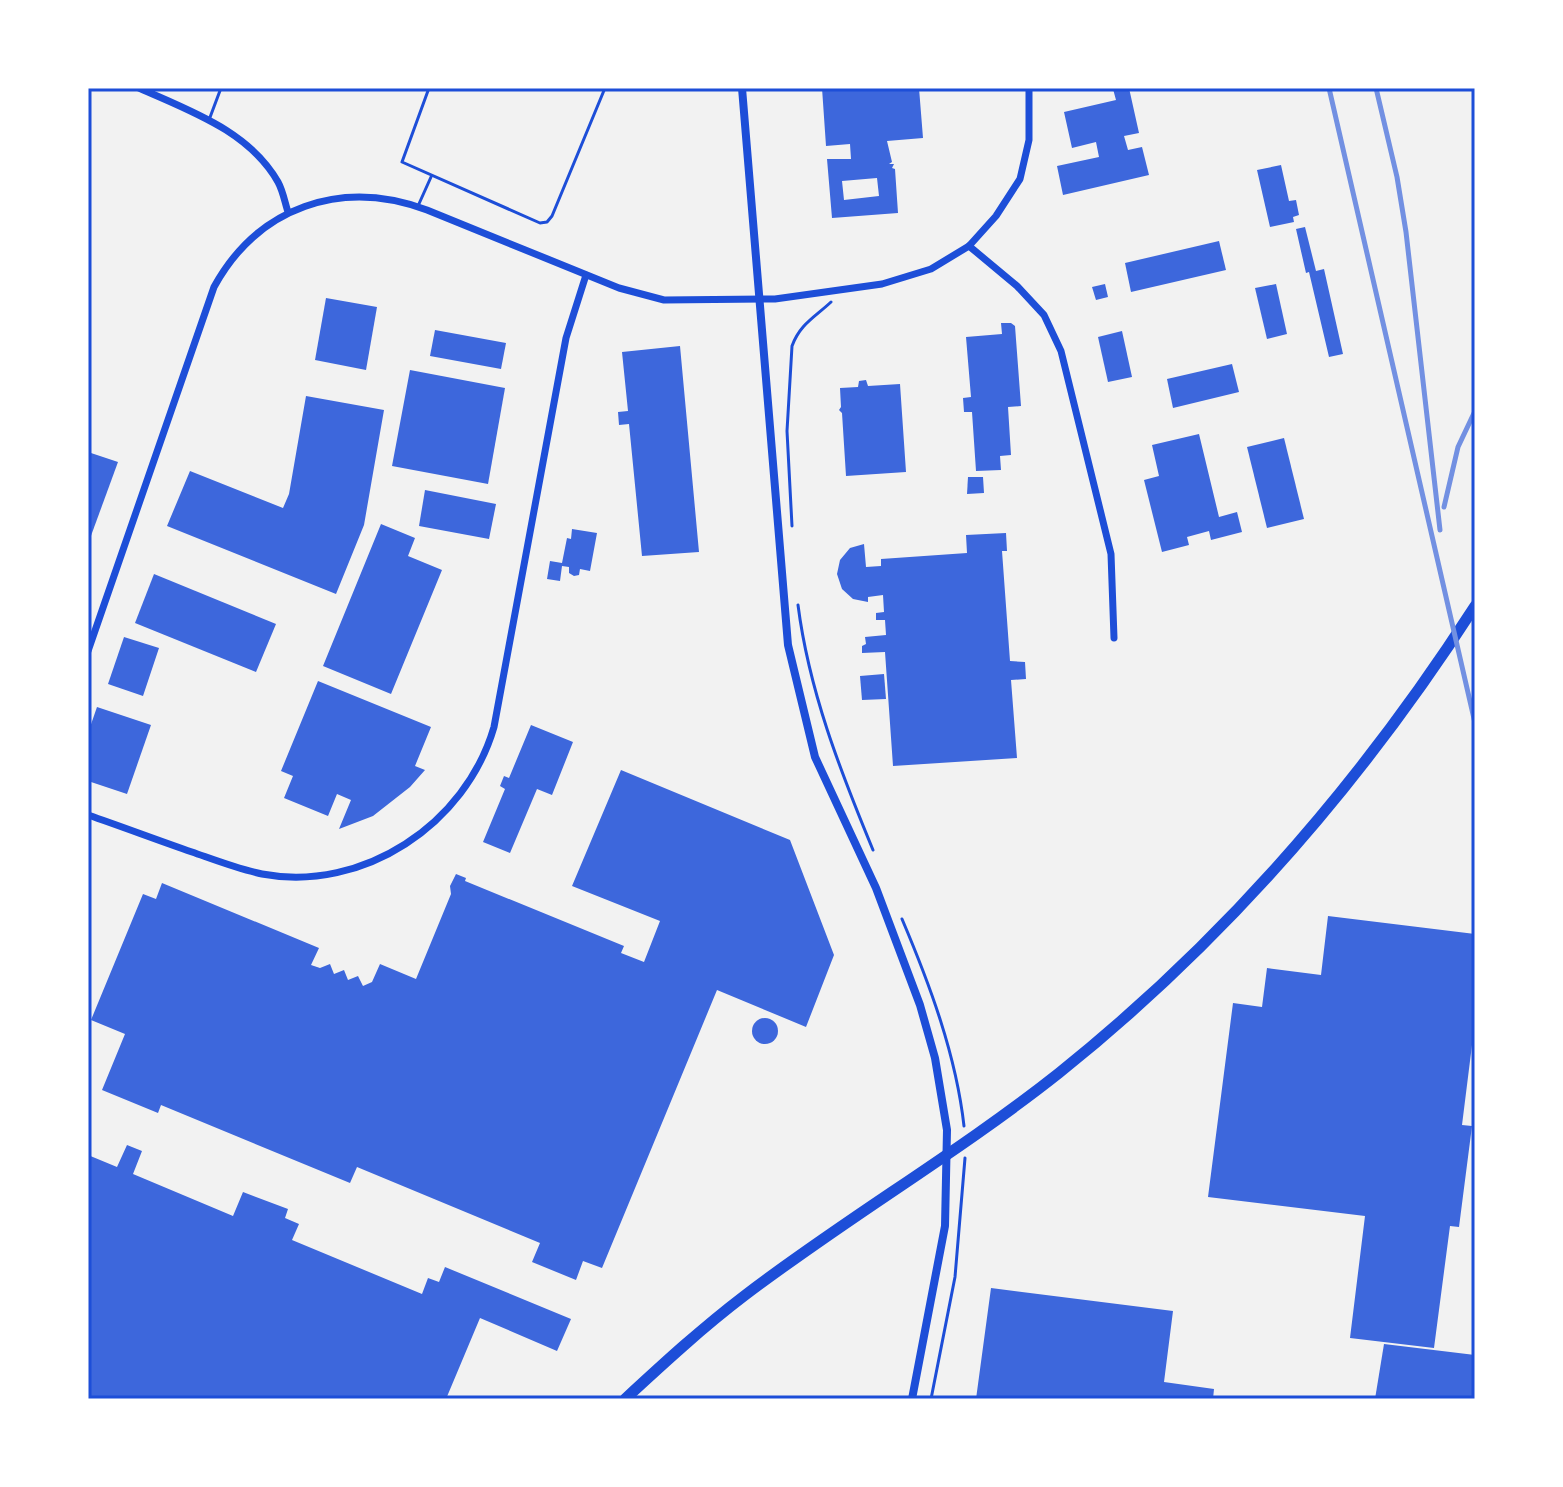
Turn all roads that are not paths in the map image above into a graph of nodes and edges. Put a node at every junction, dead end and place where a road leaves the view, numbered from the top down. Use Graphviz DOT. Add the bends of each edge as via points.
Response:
graph roads {
  1 [pos="139,88"];
  2 [pos="221,88"];
  3 [pos="429,88"];
  4 [pos="605,88"];
  5 [pos="742,88"];
  6 [pos="1029,88"];
  7 [pos="209,120"];
  8 [pos="431,177"];
  9 [pos="418,206"];
  10 [pos="288,212"];
  11 [pos="969,246"];
  12 [pos="586,275"];
  13 [pos="761,300"];
  14 [pos="1475,606"];
  15 [pos="1114,638"];
  16 [pos="88,651"];
  17 [pos="88,815"];
  18 [pos="653,1373"];
  19 [pos="625,1399"];
  20 [pos="639,1399"];
  21 [pos="912,1399"];
  1 -- 7 [label="street"];
  2 -- 7 [label="lane"];
  3 -- 8 [label="lane" via="402,158 405,165"];
  4 -- 8 [label="lane" via="547,222"];
  5 -- 13 [label="street"];
  6 -- 11 [label="street" via="1029,140 1020,179"];
  7 -- 10 [label="street" via="256,154 279,183"];
  8 -- 9 [label="lane"];
  9 -- 10 [label="street" via="335,198"];
  9 -- 12 [label="street"];
  10 -- 16 [label="street" via="246,243 214,287"];
  11 -- 13 [label="street" via="931,269 882,284"];
  11 -- 15 [label="street" via="1044,315 1061,351 1111,554"];
  12 -- 13 [label="street" via="664,300"];
  12 -- 17 [label="street" via="566,338 494,727 478,767 450,808 408,844 386,855 340,871 288,877 242,869"];
  13 -- 21 [label="street" via="788,645 815,757 904,955 935,1058 947,1130 945,1226"];
  14 -- 18 [label="main road" via="1332,805 1254,894 1154,993 991,1124 744,1296"];
  18 -- 19 [label="main road"];
  18 -- 20 [label="main road"];
}
